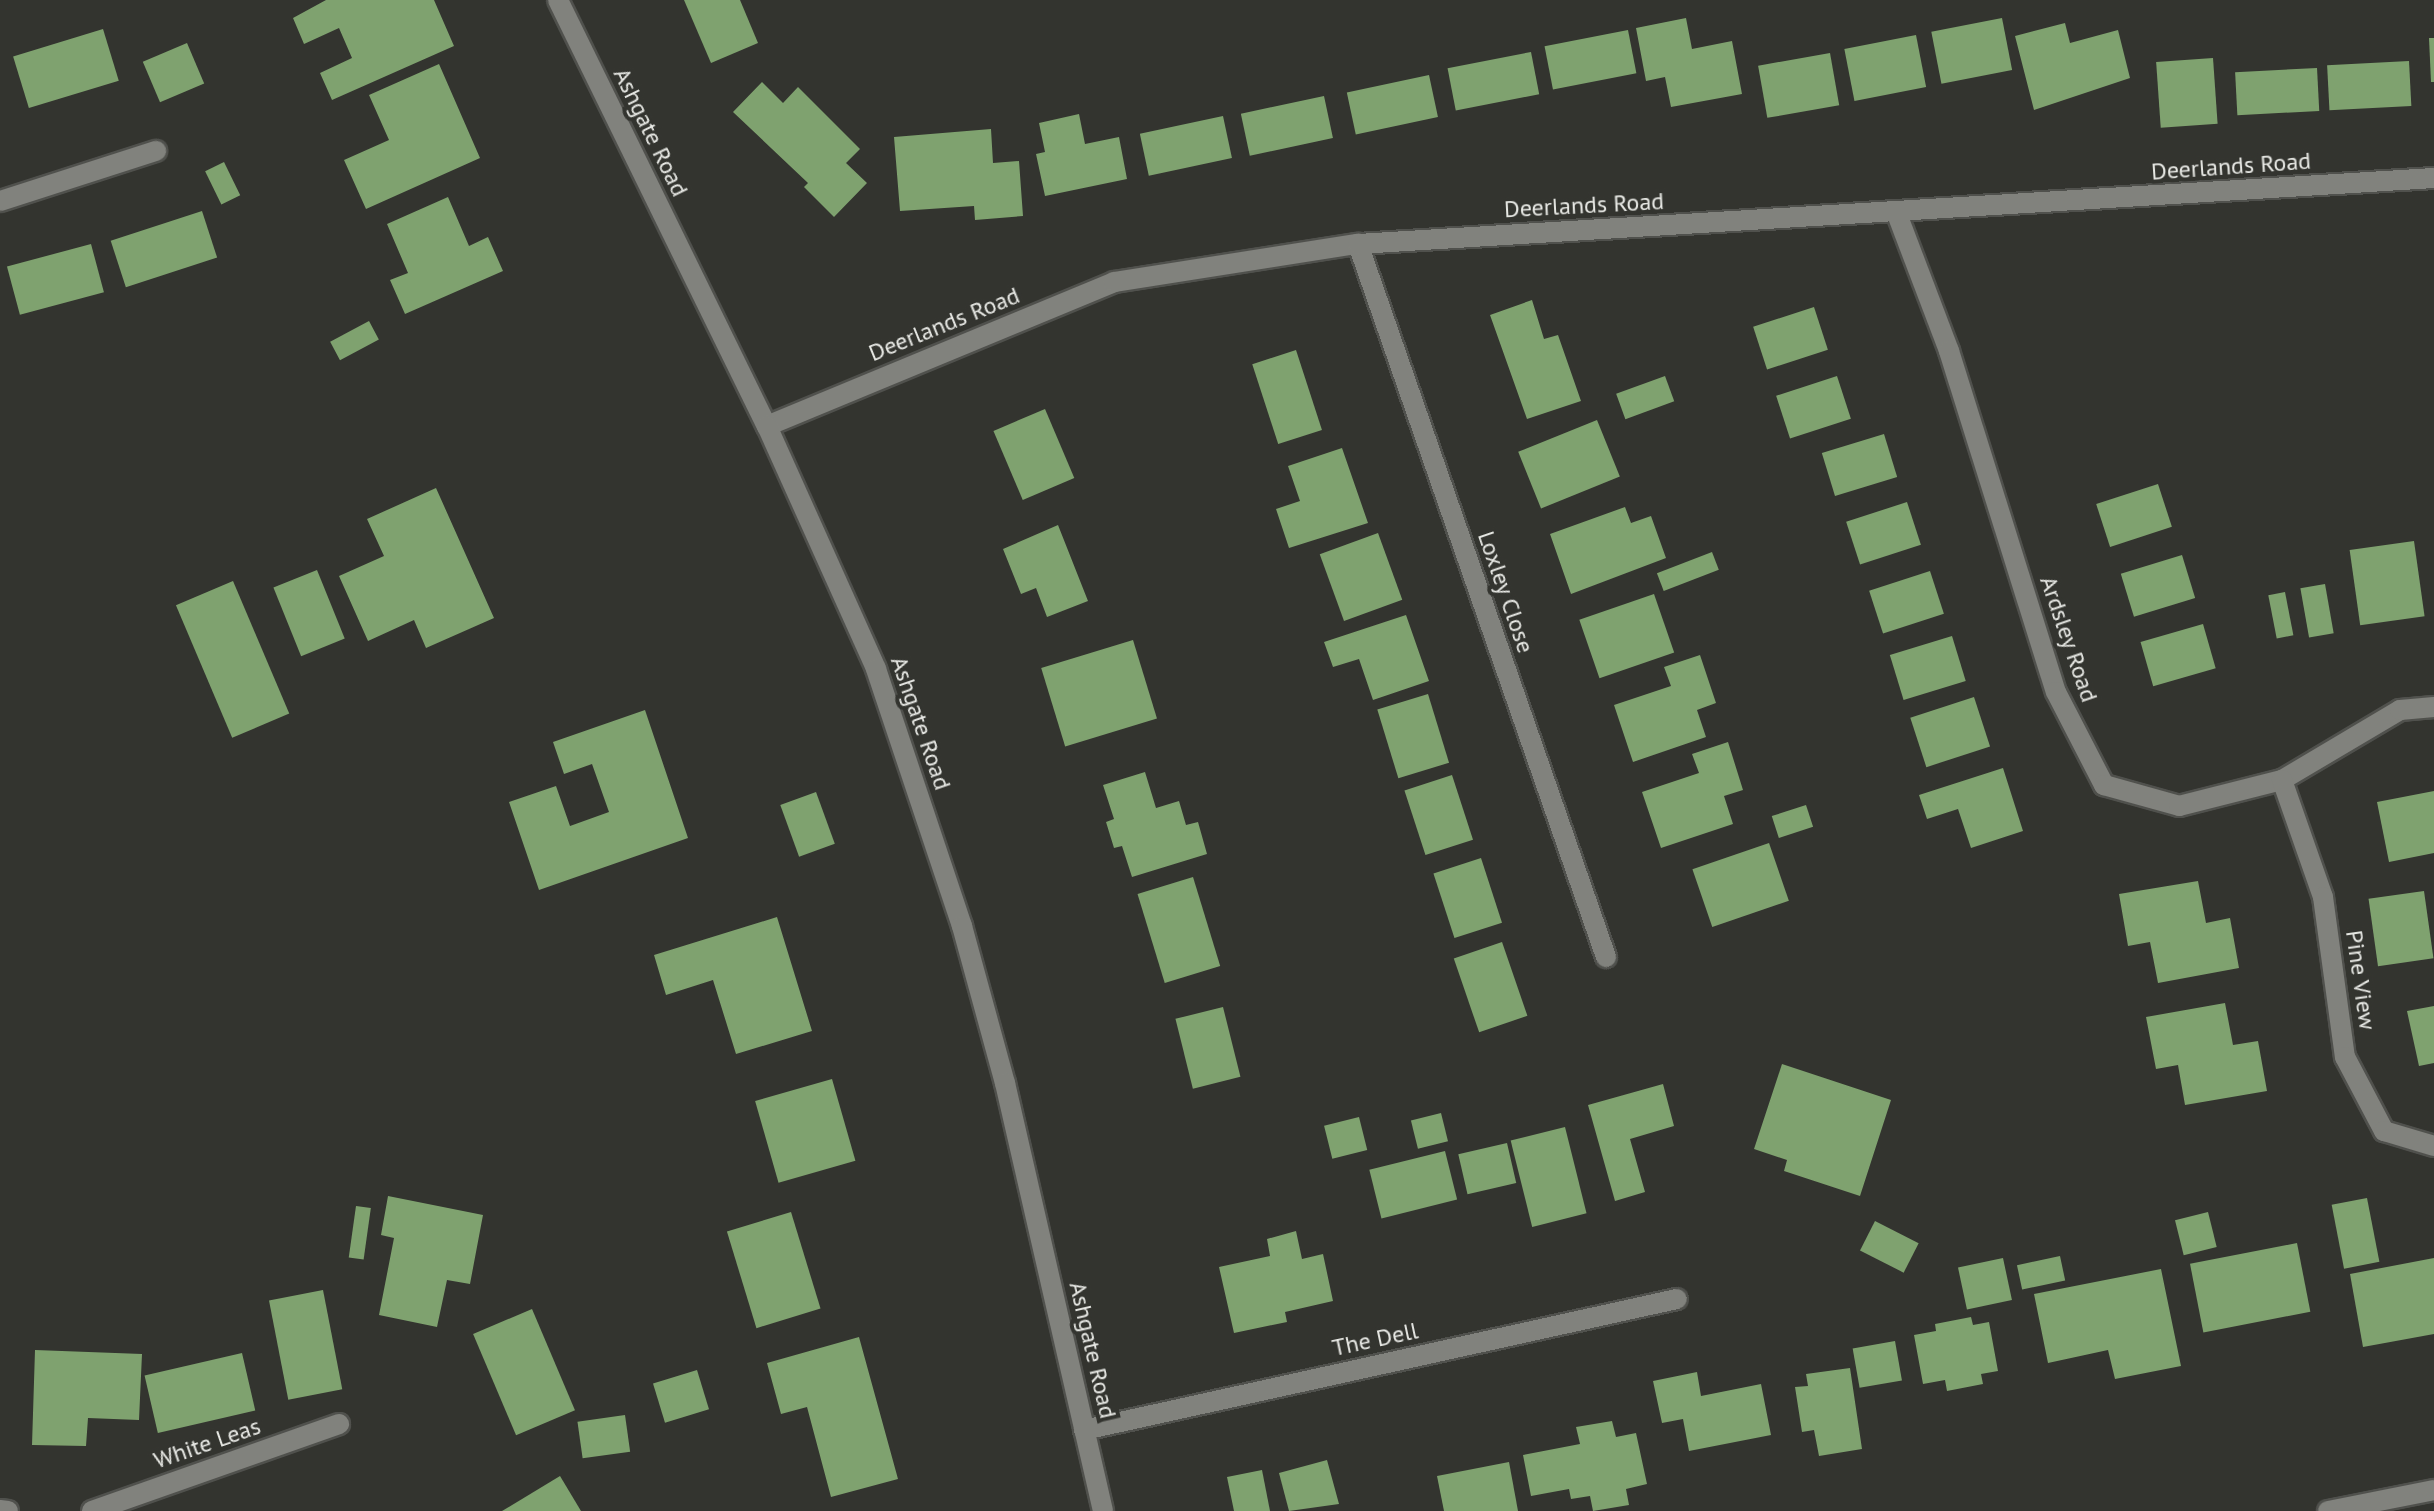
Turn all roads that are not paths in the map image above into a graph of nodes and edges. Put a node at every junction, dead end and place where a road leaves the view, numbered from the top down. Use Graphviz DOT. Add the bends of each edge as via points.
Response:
graph roads {
  1 [pos="558,0"];
  2 [pos="156,151"];
  3 [pos="2434,178"];
  4 [pos="0,201"];
  5 [pos="1897,214"];
  6 [pos="1358,244"];
  7 [pos="767,426"];
  8 [pos="2434,707"];
  9 [pos="2282,780"];
  10 [pos="1606,957"];
  11 [pos="2434,1146"];
  12 [pos="1677,1299"];
  13 [pos="339,1424"];
  14 [pos="1084,1430"];
  15 [pos="2434,1490"];
  16 [pos="2361,1507"];
  17 [pos="0,1510"];
  18 [pos="8,1511"];
  19 [pos="92,1511"];
  20 [pos="1103,1511"];
  21 [pos="2328,1511"];
  1 -- 7 [label="street, Ashgate Road"];
  2 -- 4 [label="street"];
  3 -- 5 [label="street, Deerlands Road"];
  5 -- 6 [label="street, Deerlands Road"];
  5 -- 9 [label="street, Ardsley Road" via="1949,351 2056,692 2104,785 2179,806"];
  6 -- 7 [label="street, Deerlands Road" via="1114,282"];
  6 -- 10 [label="street, Loxley Close"];
  7 -- 14 [label="street, Ashgate Road" via="876,669 962,926 1005,1083"];
  8 -- 9 [label="street, Ardsley Road" via="2400,710"];
  9 -- 11 [label="street, Pine View" via="2323,897 2345,1057 2384,1131"];
  12 -- 14 [label="street, The Dell"];
  13 -- 19 [label="street, White Leas"];
  14 -- 20 [label="street, Ashgate Road"];
  15 -- 16 [label="street"];
  16 -- 21 [label="street"];
  17 -- 18 [label="street"];
}
